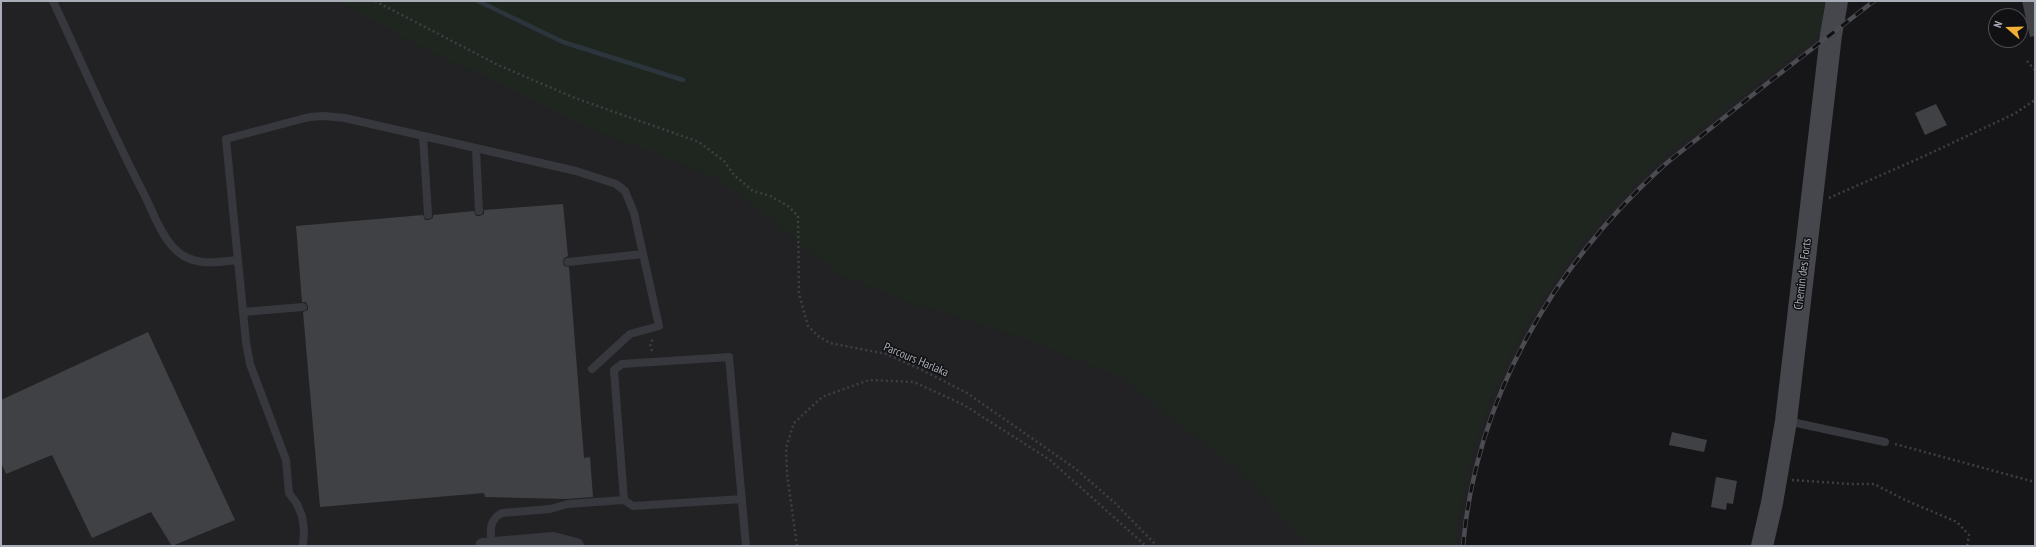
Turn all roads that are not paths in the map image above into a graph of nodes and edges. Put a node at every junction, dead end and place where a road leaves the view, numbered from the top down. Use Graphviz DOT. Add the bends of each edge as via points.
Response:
graph roads {
  1 [pos="53,1"];
  2 [pos="1836,1"];
  3 [pos="422,136"];
  4 [pos="476,149"];
  5 [pos="479,211"];
  6 [pos="428,215"];
  7 [pos="643,254"];
  8 [pos="238,260"];
  9 [pos="568,262"];
  10 [pos="303,307"];
  11 [pos="243,312"];
  12 [pos="592,369"];
  13 [pos="1786,421"];
  14 [pos="1885,442"];
  15 [pos="742,498"];
  16 [pos="624,500"];
  17 [pos="303,546"];
  18 [pos="487,546"];
  19 [pos="576,546"];
  20 [pos="746,546"];
  21 [pos="1762,546"];
  1 -- 8 [label="lane" via="124,156 166,237 181,254 195,262 210,264"];
  2 -- 13 [label="street, Chemin des Forts"];
  3 -- 4 [label="lane"];
  3 -- 6 [label="lane"];
  3 -- 8 [label="lane" via="345,118 324,116 309,117 226,139"];
  4 -- 5 [label="lane"];
  4 -- 7 [label="lane" via="576,171 616,184 625,191 630,200"];
  7 -- 9 [label="lane"];
  7 -- 12 [label="lane" via="660,326 630,334"];
  8 -- 11 [label="lane"];
  10 -- 11 [label="lane"];
  11 -- 17 [label="lane" via="250,364 286,460 289,493 298,504 302,516"];
  13 -- 14 [label="lane"];
  13 -- 21 [label="street, Chemin des Forts"];
  15 -- 16 [label="lane" via="633,506"];
  15 -- 16 [label="lane" via="729,357 622,364 614,370"];
  15 -- 20 [label="lane"];
  16 -- 18 [label="lane" via="568,504 550,509 502,514 492,522"];
  18 -- 19 [label="street" via="553,540"];
}
